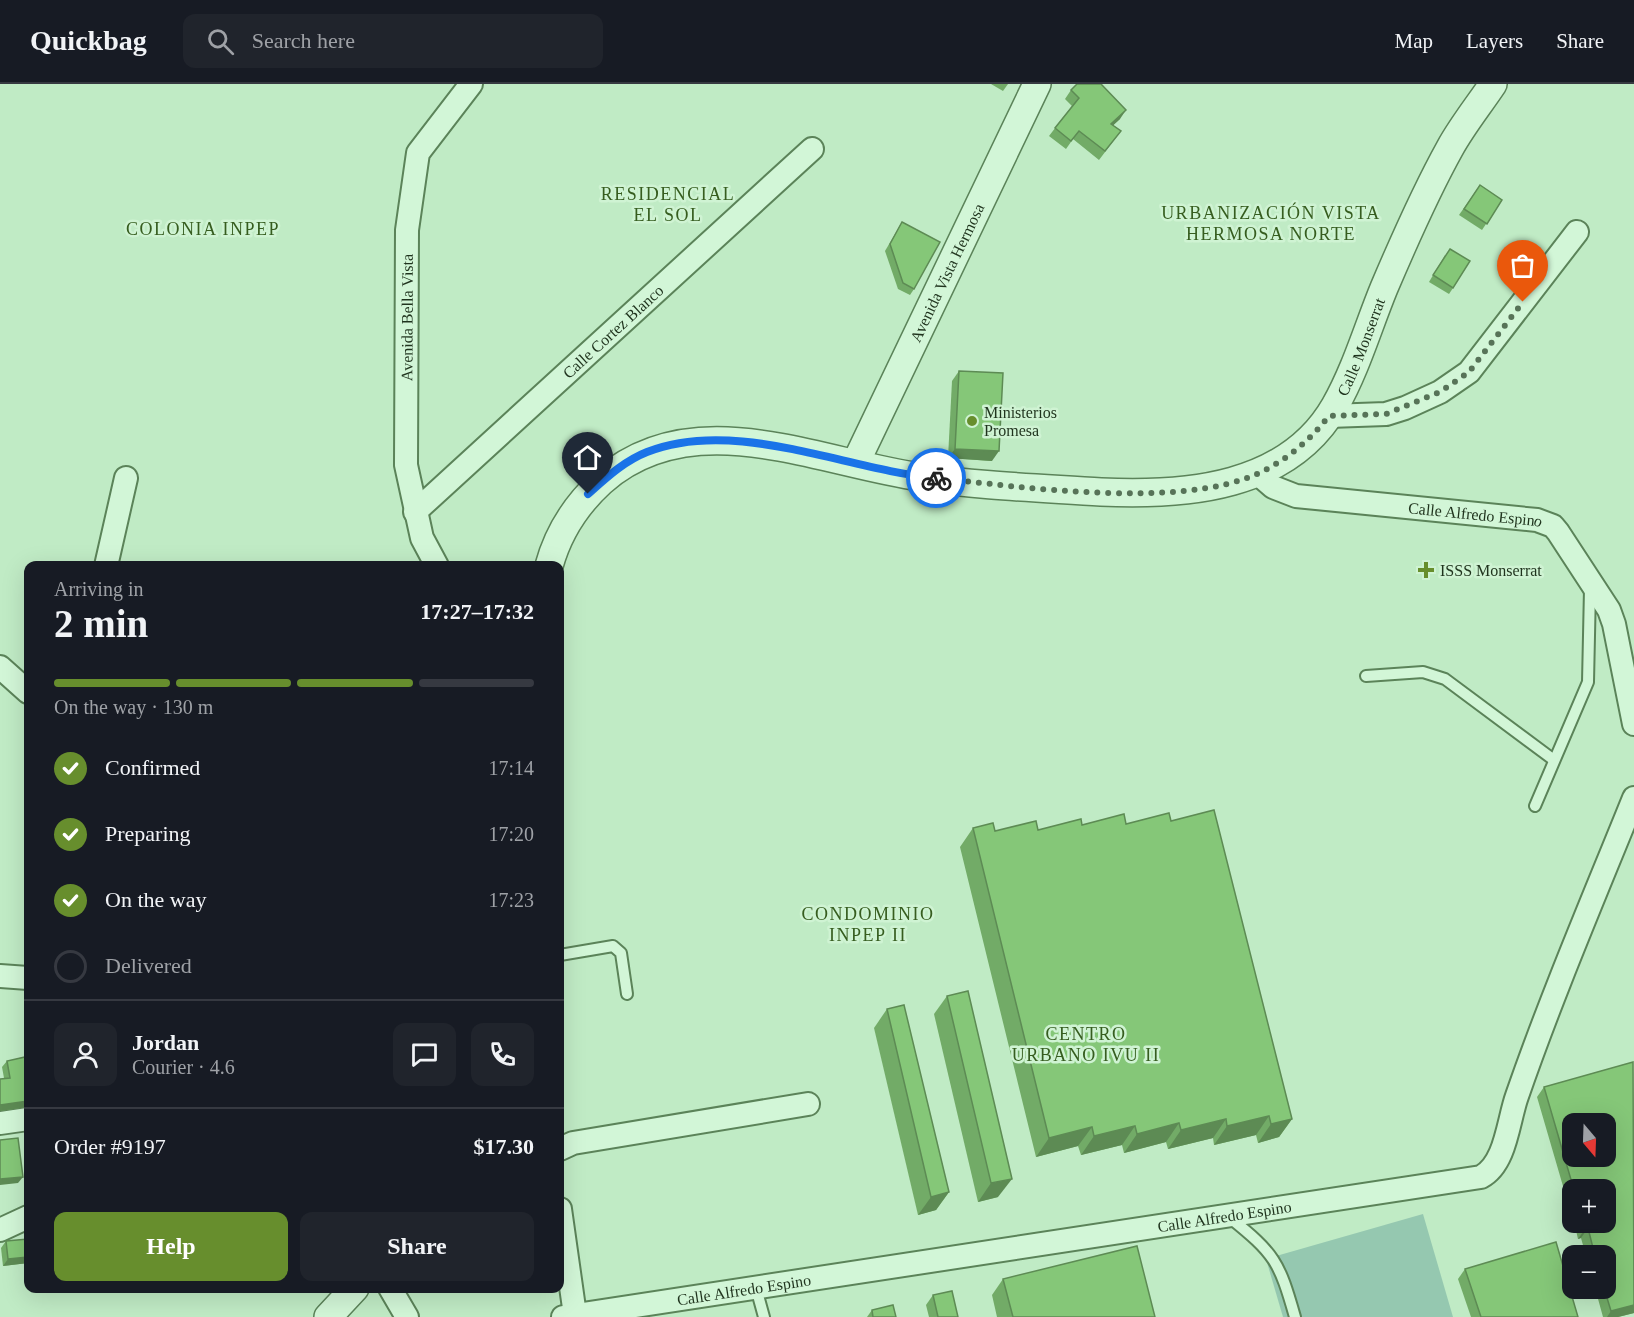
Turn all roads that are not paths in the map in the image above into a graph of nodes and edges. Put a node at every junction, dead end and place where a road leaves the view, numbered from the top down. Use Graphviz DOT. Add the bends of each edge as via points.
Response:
graph roads {
  1 [pos="471,84"];
  2 [pos="1037,84"];
  3 [pos="1493,84"];
  4 [pos="812,149"];
  5 [pos="1577,232"];
  6 [pos="1329,416"];
  7 [pos="856,462"];
  8 [pos="1258,474"];
  9 [pos="126,478"];
  10 [pos="415,512"];
  11 [pos="107,561"];
  12 [pos="434,561"];
  13 [pos="550,561"];
  14 [pos="1590,579"];
  15 [pos="1366,676"];
  16 [pos="1634,724"];
  17 [pos="1554,760"];
  18 [pos="1634,798"];
  19 [pos="1535,806"];
  20 [pos="564,954"];
  21 [pos="0,976"];
  22 [pos="24,978"];
  23 [pos="627,994"];
  24 [pos="808,1104"];
  25 [pos="24,1120"];
  26 [pos="0,1123"];
  27 [pos="564,1147"];
  28 [pos="1229,1217"];
  29 [pos="24,1219"];
  30 [pos="0,1230"];
  31 [pos="564,1257"];
  32 [pos="756,1288"];
  33 [pos="350,1293"];
  34 [pos="393,1293"];
  35 [pos="569,1316"];
  36 [pos="328,1317"];
  37 [pos="407,1317"];
  38 [pos="764,1317"];
  39 [pos="1295,1317"];
  1 -- 10 [label="street, Avenida Bella Vista" via="418,153 407,230 406,465"];
  2 -- 7 [label="street, Avenida Vista Hermosa"];
  3 -- 6 [label="street, Calle Monserrat" via="1450,146"];
  4 -- 10 [label="street, Calle Cortez Blanco"];
  5 -- 6 [label="street" via="1469,372 1440,392 1386,414"];
  6 -- 8 [label="street, Calle Monserrat" via="1294,452"];
  7 -- 8 [label="street, Calle Monserrat" via="918,477 1126,493 1209,488"];
  7 -- 13 [label="street, Calle Monserrat" via="731,440 684,442 647,452 616,469 588,494 554,547"];
  8 -- 14 [label="street, Calle Alfredo Espino" via="1281,491 1309,498 1545,523 1558,532"];
  9 -- 11 [label="street"];
  10 -- 12 [label="street, Avenida Bella Vista" via="422,538"];
  14 -- 16 [label="street, Calle Alfredo Espino" via="1614,624"];
  14 -- 17 [label="lane" via="1588,682"];
  15 -- 17 [label="lane" via="1423,672 1445,679"];
  17 -- 19 [label="lane"];
  18 -- 28 [label="street, Calle Alfredo Espino" via="1555,994 1497,1160 1489,1172 1475,1180"];
  20 -- 23 [label="lane" via="613,946 621,953"];
  21 -- 22 [label="street"];
  24 -- 27 [label="street"];
  25 -- 26 [label="street"];
  28 -- 32 [label="street, Calle Alfredo Espino"];
  28 -- 39 [label="lane" via="1275,1259"];
  29 -- 30 [label="street"];
  31 -- 35 [label="street"];
  32 -- 35 [label="street, Calle Alfredo Espino"];
  32 -- 38 [label="lane"];
  33 -- 36 [label="street"];
  34 -- 37 [label="street"];
}
